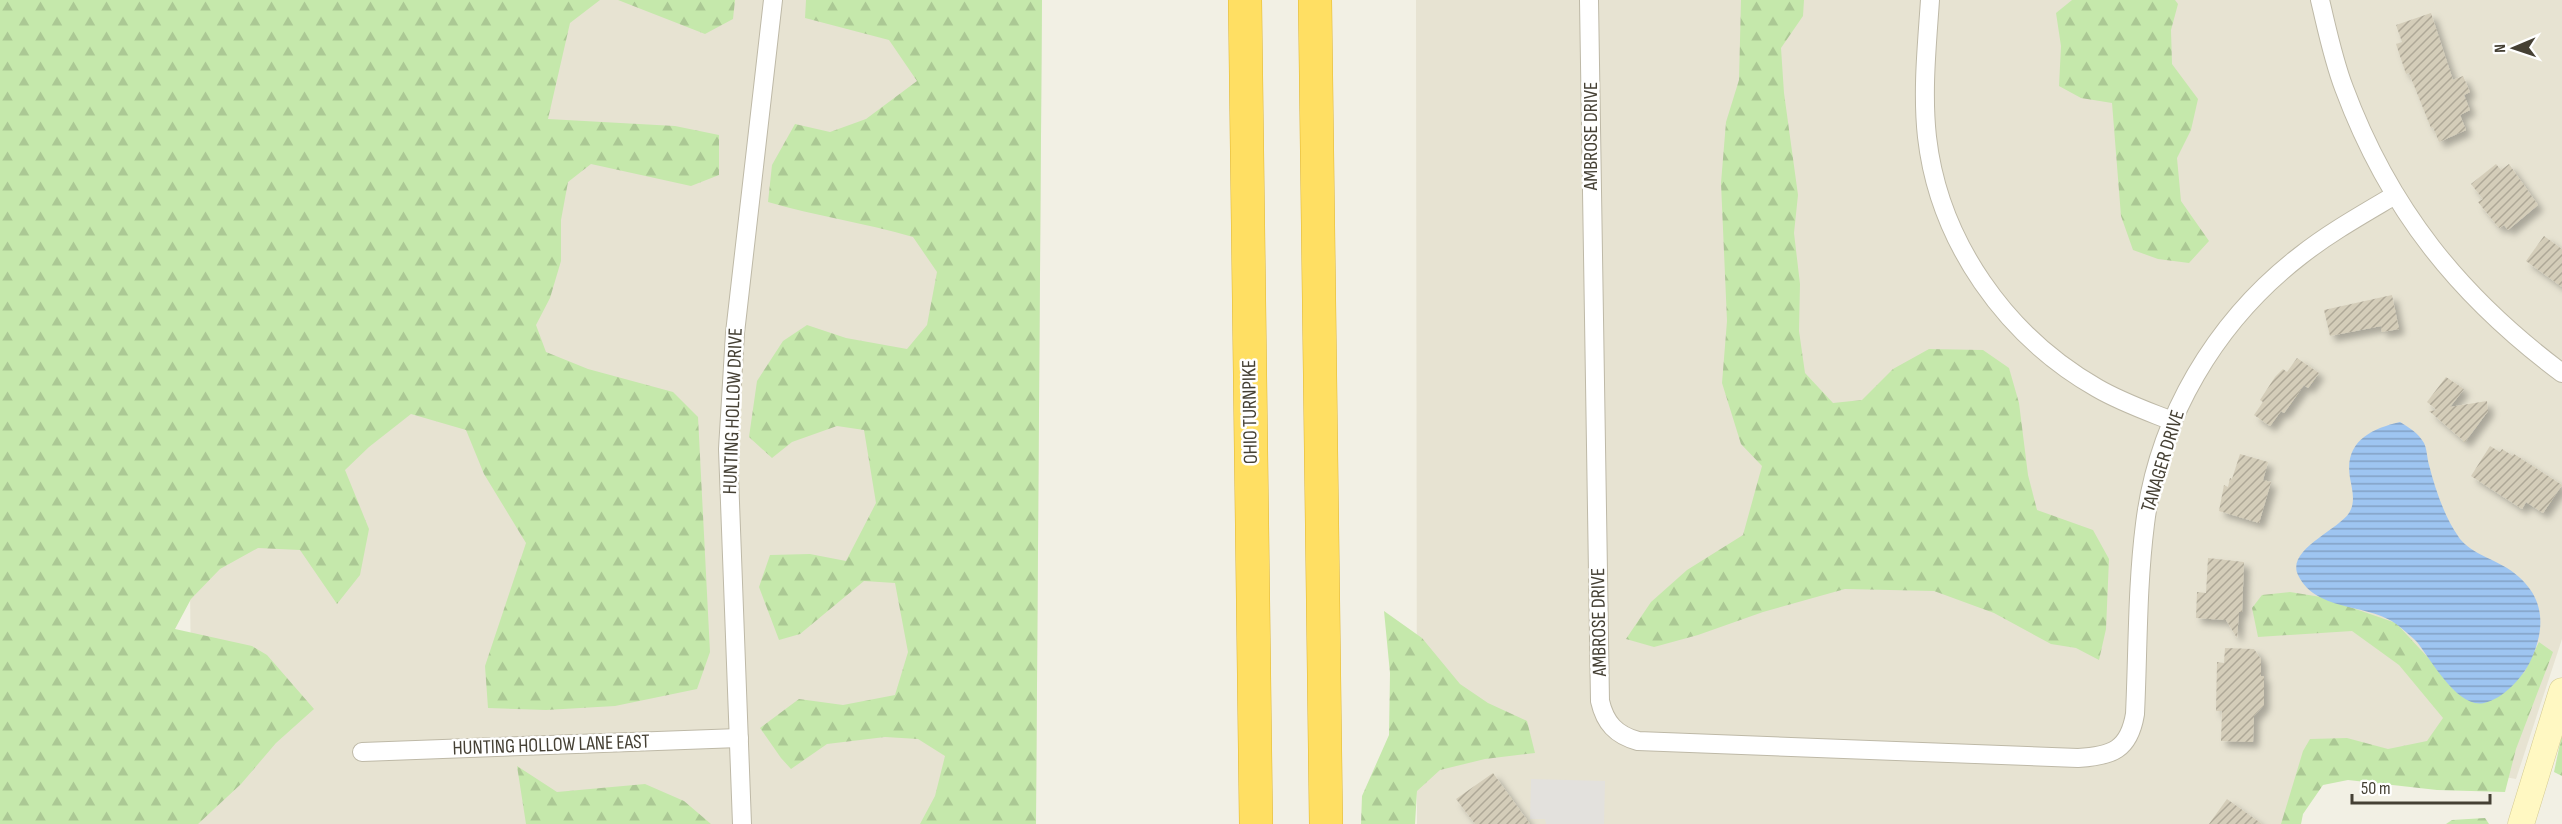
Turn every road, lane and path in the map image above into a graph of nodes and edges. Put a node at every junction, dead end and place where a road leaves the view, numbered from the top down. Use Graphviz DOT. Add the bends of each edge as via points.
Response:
graph roads {
  1 [pos="773,0"];
  2 [pos="1245,0"];
  3 [pos="1315,0"];
  4 [pos="1589,0"];
  5 [pos="1930,0"];
  6 [pos="2320,0"];
  7 [pos="2395,195"];
  8 [pos="2562,373"];
  9 [pos="2172,421"];
  10 [pos="2562,691"];
  11 [pos="739,738"];
  12 [pos="2120,748"];
  13 [pos="362,752"];
  14 [pos="742,824"];
  15 [pos="1256,824"];
  16 [pos="1326,824"];
  17 [pos="2521,824"];
  1 -- 11 [label="street, HUNTING HOLLOW DRIVE" via="729,402 729,519"];
  2 -- 15 [label="highway, OHIO TURNPIKE"];
  3 -- 16 [label="highway"];
  4 -- 12 [label="street, AMBROSE DRIVE" via="1600,700 1609,724 1638,741 2078,758 2110,754"];
  5 -- 9 [label="street" via="1924,96 1927,138 1945,208 1974,271 2015,324 2067,369 2124,402"];
  6 -- 7 [label="street" via="2343,87"];
  7 -- 8 [label="street" via="2464,288 2495,320"];
  7 -- 9 [label="street, TANAGER DRIVE" via="2309,249 2264,287 2232,321 2206,358"];
  9 -- 12 [label="street, TANAGER DRIVE" via="2145,522 2135,714 2133,728"];
  10 -- 17 [label="street"];
  11 -- 13 [label="street, HUNTING HOLLOW LANE EAST"];
  11 -- 14 [label="street, HUNTING HOLLOW DRIVE"];
}
